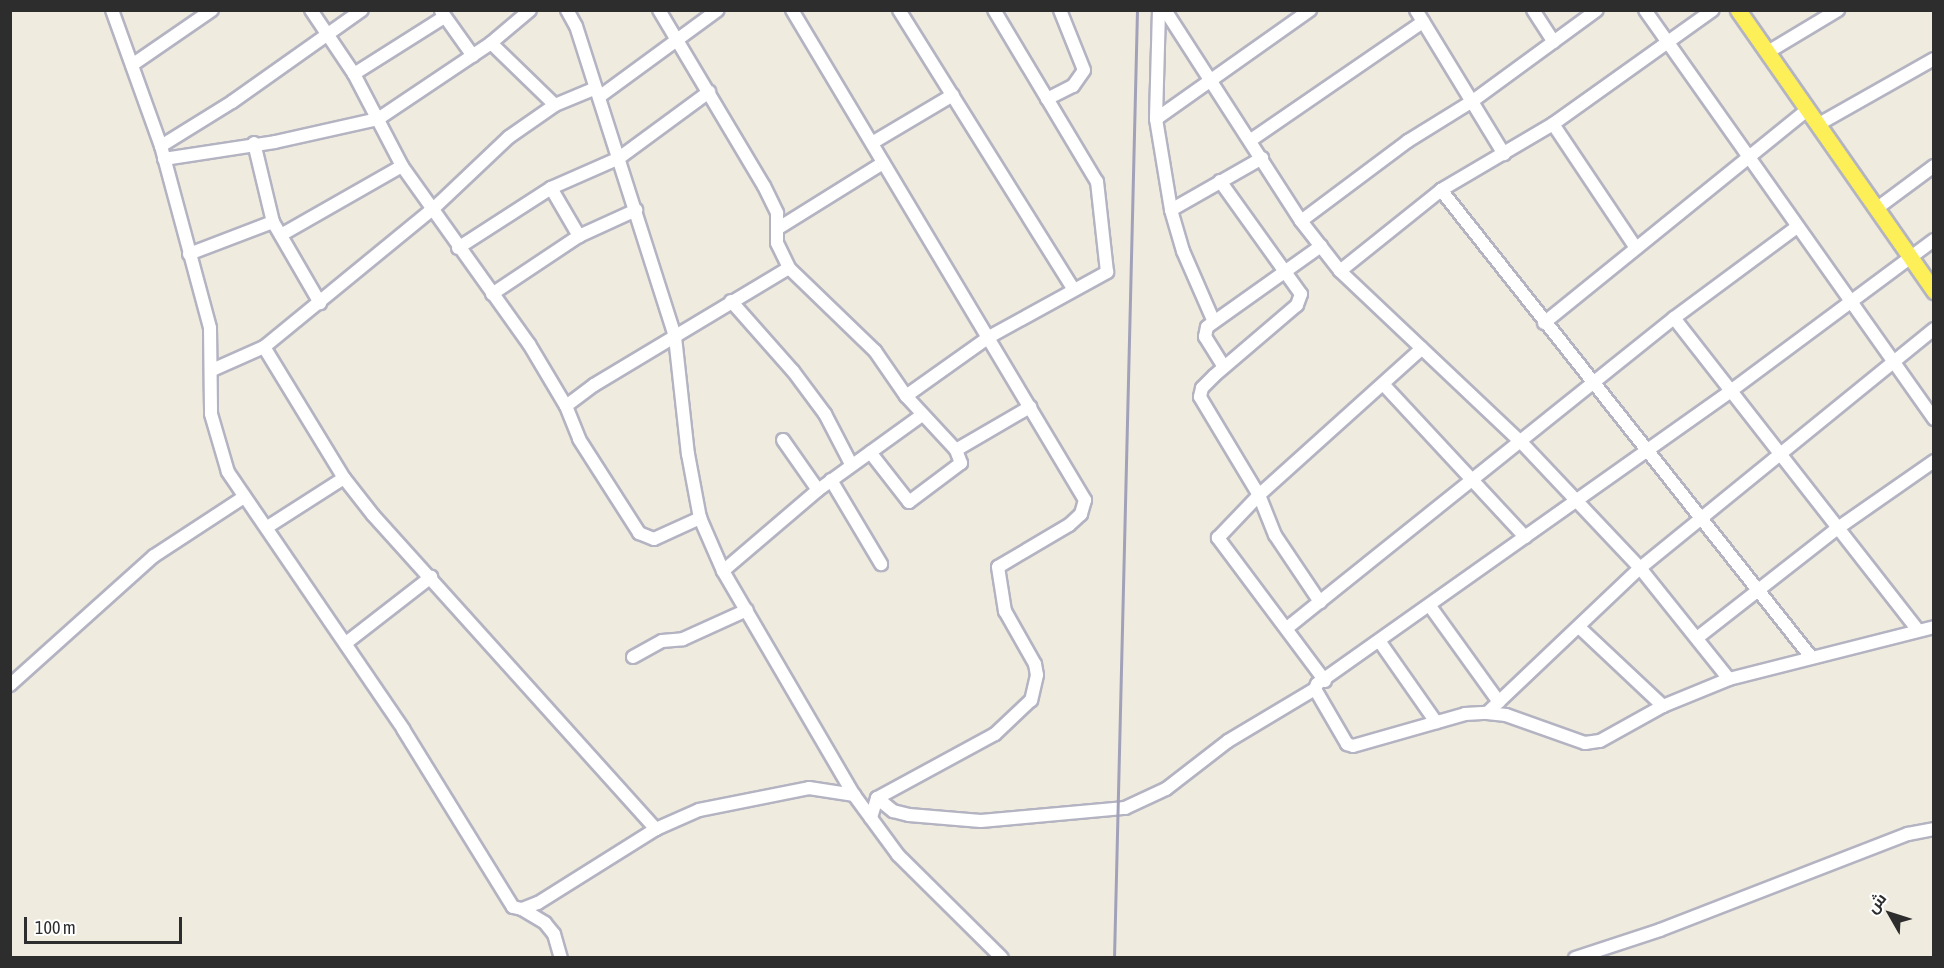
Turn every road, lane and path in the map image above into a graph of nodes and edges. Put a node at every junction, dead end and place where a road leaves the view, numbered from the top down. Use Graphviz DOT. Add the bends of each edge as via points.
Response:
graph roads {
  1 [pos="112,10"];
  2 [pos="212,10"];
  3 [pos="311,10"];
  4 [pos="362,10"];
  5 [pos="530,10"];
  6 [pos="567,10"];
  7 [pos="575,10"];
  8 [pos="659,10"];
  9 [pos="718,10"];
  10 [pos="792,10"];
  11 [pos="899,10"];
  12 [pos="994,10"];
  13 [pos="1060,10"];
  14 [pos="1159,10"];
  15 [pos="1165,10"];
  16 [pos="1310,10"];
  17 [pos="1416,10"];
  18 [pos="1533,10"];
  19 [pos="1597,10"];
  20 [pos="1644,10"];
  21 [pos="1713,10"];
  22 [pos="1738,10"];
  23 [pos="1838,10"];
  24 [pos="442,14"];
  25 [pos="1423,22"];
  26 [pos="576,26"];
  27 [pos="328,34"];
  28 [pos="676,39"];
  29 [pos="1554,42"];
  30 [pos="491,43"];
  31 [pos="1667,44"];
  32 [pos="1768,52"];
  33 [pos="473,56"];
  34 [pos="1934,59"];
  35 [pos="132,65"];
  36 [pos="354,74"];
  37 [pos="1213,82"];
  38 [pos="598,93"];
  39 [pos="709,93"];
  40 [pos="953,95"];
  41 [pos="1047,99"];
  42 [pos="1474,100"];
  43 [pos="555,105"];
  44 [pos="1808,109"];
  45 [pos="1156,118"];
  46 [pos="378,119"];
  47 [pos="1553,124"];
  48 [pos="1819,124"];
  49 [pos="1251,140"];
  50 [pos="254,143"];
  51 [pos="872,143"];
  52 [pos="160,146"];
  53 [pos="1504,154"];
  54 [pos="1746,157"];
  55 [pos="619,158"];
  56 [pos="1262,158"];
  57 [pos="164,159"];
  58 [pos="883,163"];
  59 [pos="402,166"];
  60 [pos="1934,166"];
  61 [pos="1220,181"];
  62 [pos="551,188"];
  63 [pos="1441,190"];
  64 [pos="434,208"];
  65 [pos="1876,209"];
  66 [pos="636,210"];
  67 [pos="1171,210"];
  68 [pos="1301,221"];
  69 [pos="273,222"];
  70 [pos="1797,227"];
  71 [pos="777,229"];
  72 [pos="280,235"];
  73 [pos="579,236"];
  74 [pos="1934,240"];
  75 [pos="1321,246"];
  76 [pos="458,248"];
  77 [pos="1636,248"];
  78 [pos="189,254"];
  79 [pos="1911,258"];
  80 [pos="789,268"];
  81 [pos="1284,271"];
  82 [pos="1340,271"];
  83 [pos="1074,288"];
  84 [pos="1934,291"];
  85 [pos="492,294"];
  86 [pos="1851,300"];
  87 [pos="731,301"];
  88 [pos="320,303"];
  89 [pos="1674,318"];
  90 [pos="1214,322"];
  91 [pos="1544,323"];
  92 [pos="1934,329"];
  93 [pos="675,337"];
  94 [pos="989,337"];
  95 [pos="264,347"];
  96 [pos="1422,348"];
  97 [pos="1897,363"];
  98 [pos="1224,367"];
  99 [pos="212,370"];
  100 [pos="1594,382"];
  101 [pos="1383,384"];
  102 [pos="1731,391"];
  103 [pos="906,396"];
  104 [pos="566,406"];
  105 [pos="1030,407"];
  106 [pos="922,415"];
  107 [pos="1934,419"];
  108 [pos="783,441"];
  109 [pos="1521,442"];
  110 [pos="1648,449"];
  111 [pos="956,450"];
  112 [pos="870,452"];
  113 [pos="1779,454"];
  114 [pos="1934,461"];
  115 [pos="851,464"];
  116 [pos="344,478"];
  117 [pos="831,480"];
  118 [pos="1471,482"];
  119 [pos="818,490"];
  120 [pos="1259,495"];
  121 [pos="244,497"];
  122 [pos="1576,500"];
  123 [pos="1703,517"];
  124 [pos="700,518"];
  125 [pos="269,526"];
  126 [pos="1838,528"];
  127 [pos="1525,537"];
  128 [pos="881,564"];
  129 [pos="1640,568"];
  130 [pos="723,571"];
  131 [pos="431,577"];
  132 [pos="1760,588"];
  133 [pos="1320,602"];
  134 [pos="1430,606"];
  135 [pos="747,610"];
  136 [pos="1934,627"];
  137 [pos="1287,628"];
  138 [pos="1580,628"];
  139 [pos="1917,630"];
  140 [pos="1697,638"];
  141 [pos="1380,642"];
  142 [pos="346,643"];
  143 [pos="633,657"];
  144 [pos="1811,657"];
  145 [pos="1729,679"];
  146 [pos="10,685"];
  147 [pos="1320,685"];
  148 [pos="1499,702"];
  149 [pos="1663,706"];
  150 [pos="1487,713"];
  151 [pos="1436,722"];
  152 [pos="854,795"];
  153 [pos="877,798"];
  154 [pos="871,818"];
  155 [pos="656,829"];
  156 [pos="1934,829"];
  157 [pos="522,909"];
  158 [pos="561,957"];
  159 [pos="1002,957"];
  160 [pos="1575,957"];
  1 -- 35 [label="street"];
  2 -- 35 [label="street"];
  3 -- 27 [label="street"];
  4 -- 27 [label="street"];
  5 -- 30 [label="street"];
  6 -- 26 [label="street"];
  7 -- 26 [label="street"];
  8 -- 28 [label="street"];
  9 -- 28 [label="street"];
  10 -- 51 [label="street"];
  11 -- 40 [label="street"];
  12 -- 41 [label="street"];
  13 -- 41 [label="street" via="1084,70 1073,86"];
  14 -- 45 [label="street"];
  15 -- 37 [label="street"];
  16 -- 37 [label="street"];
  17 -- 25 [label="street"];
  18 -- 29 [label="street"];
  19 -- 29 [label="street"];
  20 -- 31 [label="street"];
  21 -- 31 [label="street"];
  22 -- 32 [label="main road"];
  23 -- 32 [label="street"];
  24 -- 33 [label="street"];
  24 -- 36 [label="street"];
  25 -- 42 [label="street"];
  25 -- 49 [label="street"];
  26 -- 38 [label="street"];
  27 -- 36 [label="street"];
  27 -- 52 [label="street"];
  28 -- 38 [label="street"];
  28 -- 39 [label="street"];
  29 -- 42 [label="street"];
  30 -- 33 [label="street"];
  30 -- 43 [label="street"];
  31 -- 47 [label="street"];
  31 -- 54 [label="street"];
  32 -- 44 [label="main road"];
  33 -- 46 [label="street"];
  34 -- 48 [label="street"];
  35 -- 52 [label="street"];
  36 -- 46 [label="street"];
  37 -- 45 [label="street"];
  37 -- 49 [label="street"];
  38 -- 43 [label="street"];
  38 -- 55 [label="street"];
  39 -- 55 [label="street"];
  39 -- 71 [label="street" via="764,186 777,213"];
  40 -- 51 [label="street"];
  40 -- 83 [label="street"];
  41 -- 83 [label="street" via="1097,182 1107,272"];
  42 -- 53 [label="street"];
  42 -- 68 [label="street" via="1408,141"];
  43 -- 64 [label="street" via="509,137"];
  44 -- 48 [label="main road"];
  44 -- 54 [label="street"];
  45 -- 67 [label="street"];
  46 -- 50 [label="street" via="275,142"];
  46 -- 59 [label="street"];
  47 -- 53 [label="street"];
  47 -- 77 [label="street"];
  48 -- 65 [label="main road"];
  49 -- 56 [label="street"];
  50 -- 57 [label="street"];
  50 -- 69 [label="street"];
  51 -- 58 [label="street"];
  52 -- 57 [label="street"];
  53 -- 63 [label="street"];
  54 -- 70 [label="street"];
  54 -- 77 [label="street"];
  55 -- 62 [label="street"];
  55 -- 66 [label="street"];
  56 -- 61 [label="street"];
  56 -- 68 [label="street"];
  57 -- 78 [label="street"];
  58 -- 71 [label="street"];
  58 -- 94 [label="street"];
  59 -- 64 [label="street"];
  59 -- 72 [label="street"];
  60 -- 65 [label="street"];
  61 -- 67 [label="street"];
  61 -- 81 [label="street"];
  62 -- 73 [label="street"];
  62 -- 76 [label="street"];
  63 -- 82 [label="street"];
  63 -- 91 [label="street"];
  64 -- 76 [label="street"];
  64 -- 88 [label="street"];
  65 -- 79 [label="main road"];
  66 -- 73 [label="street"];
  66 -- 93 [label="street"];
  67 -- 90 [label="street" via="1183,251"];
  68 -- 75 [label="street"];
  69 -- 72 [label="street"];
  69 -- 78 [label="street"];
  70 -- 86 [label="street"];
  70 -- 89 [label="street"];
  71 -- 80 [label="street" via="777,243"];
  72 -- 88 [label="street"];
  73 -- 85 [label="street"];
  74 -- 79 [label="street"];
  75 -- 81 [label="street"];
  75 -- 82 [label="street"];
  76 -- 85 [label="street"];
  77 -- 91 [label="street"];
  78 -- 99 [label="street" via="210,328"];
  79 -- 84 [label="main road"];
  79 -- 86 [label="street"];
  80 -- 87 [label="street"];
  80 -- 103 [label="street" via="860,335"];
  81 -- 90 [label="street"];
  81 -- 98 [label="street" via="1301,294 1297,305"];
  82 -- 96 [label="street"];
  83 -- 94 [label="street"];
  85 -- 104 [label="street" via="529,344"];
  86 -- 97 [label="street"];
  86 -- 102 [label="street"];
  87 -- 93 [label="street"];
  87 -- 115 [label="street" via="825,414"];
  88 -- 95 [label="street"];
  89 -- 100 [label="street"];
  89 -- 102 [label="street"];
  90 -- 98 [label="street" via="1207,327 1205,337"];
  91 -- 100 [label="street"];
  92 -- 97 [label="street"];
  93 -- 104 [label="street"];
  93 -- 124 [label="street" via="688,454"];
  94 -- 103 [label="street"];
  94 -- 105 [label="street"];
  95 -- 99 [label="street"];
  95 -- 116 [label="street"];
  96 -- 101 [label="street"];
  96 -- 109 [label="street"];
  97 -- 107 [label="street"];
  97 -- 113 [label="street"];
  98 -- 120 [label="street" via="1202,388 1200,397"];
  99 -- 121 [label="street" via="211,414 228,472"];
  100 -- 109 [label="street"];
  100 -- 110 [label="street"];
  101 -- 118 [label="street"];
  101 -- 120 [label="street"];
  102 -- 110 [label="street"];
  102 -- 113 [label="street"];
  103 -- 106 [label="street"];
  104 -- 124 [label="street" via="579,439 639,533 654,539"];
  105 -- 111 [label="street"];
  105 -- 153 [label="street" via="1085,506 1069,525 998,567 1005,611 1035,664 1037,675 1031,700 995,734"];
  106 -- 111 [label="street"];
  106 -- 112 [label="street"];
  108 -- 119 [label="street"];
  109 -- 118 [label="street"];
  109 -- 122 [label="street"];
  110 -- 122 [label="street"];
  110 -- 123 [label="street"];
  111 -- 112 [label="street" via="960,465 909,502"];
  112 -- 115 [label="street"];
  113 -- 123 [label="street"];
  113 -- 126 [label="street"];
  114 -- 126 [label="street"];
  115 -- 117 [label="street"];
  116 -- 125 [label="street"];
  116 -- 131 [label="street"];
  117 -- 119 [label="street"];
  117 -- 128 [label="street"];
  118 -- 127 [label="street"];
  118 -- 133 [label="street"];
  119 -- 130 [label="street"];
  120 -- 133 [label="street" via="1275,536"];
  120 -- 137 [label="street" via="1218,538"];
  121 -- 125 [label="street"];
  121 -- 146 [label="street" via="154,556"];
  122 -- 127 [label="street"];
  122 -- 129 [label="street"];
  123 -- 129 [label="street"];
  123 -- 132 [label="street"];
  124 -- 130 [label="street"];
  125 -- 142 [label="street"];
  126 -- 132 [label="street"];
  126 -- 139 [label="street"];
  127 -- 134 [label="street"];
  129 -- 138 [label="street"];
  129 -- 140 [label="street"];
  130 -- 135 [label="street"];
  131 -- 142 [label="street"];
  131 -- 155 [label="street"];
  132 -- 140 [label="street"];
  132 -- 144 [label="street"];
  133 -- 137 [label="street"];
  134 -- 141 [label="street"];
  134 -- 148 [label="street"];
  135 -- 143 [label="street" via="683,639 662,641"];
  135 -- 152 [label="street"];
  136 -- 139 [label="street"];
  137 -- 147 [label="street"];
  138 -- 148 [label="street"];
  138 -- 149 [label="street"];
  139 -- 144 [label="street"];
  140 -- 145 [label="street"];
  141 -- 147 [label="street"];
  141 -- 151 [label="street"];
  142 -- 157 [label="street" via="502,894 513,907"];
  144 -- 145 [label="street"];
  145 -- 149 [label="street"];
  147 -- 151 [label="street" via="1347,744 1353,746"];
  147 -- 153 [label="street" via="1228,741 1166,789 1125,808 981,821 893,811"];
  148 -- 150 [label="street"];
  149 -- 150 [label="street" via="1600,741 1585,743 1506,715"];
  150 -- 151 [label="street"];
  152 -- 154 [label="street"];
  152 -- 155 [label="street" via="809,788 728,802"];
  153 -- 154 [label="street"];
  154 -- 159 [label="street" via="898,855"];
  155 -- 157 [label="street"];
  156 -- 160 [label="street" via="1908,834 1660,930"];
  157 -- 158 [label="street" via="545,922 554,934"];
}
